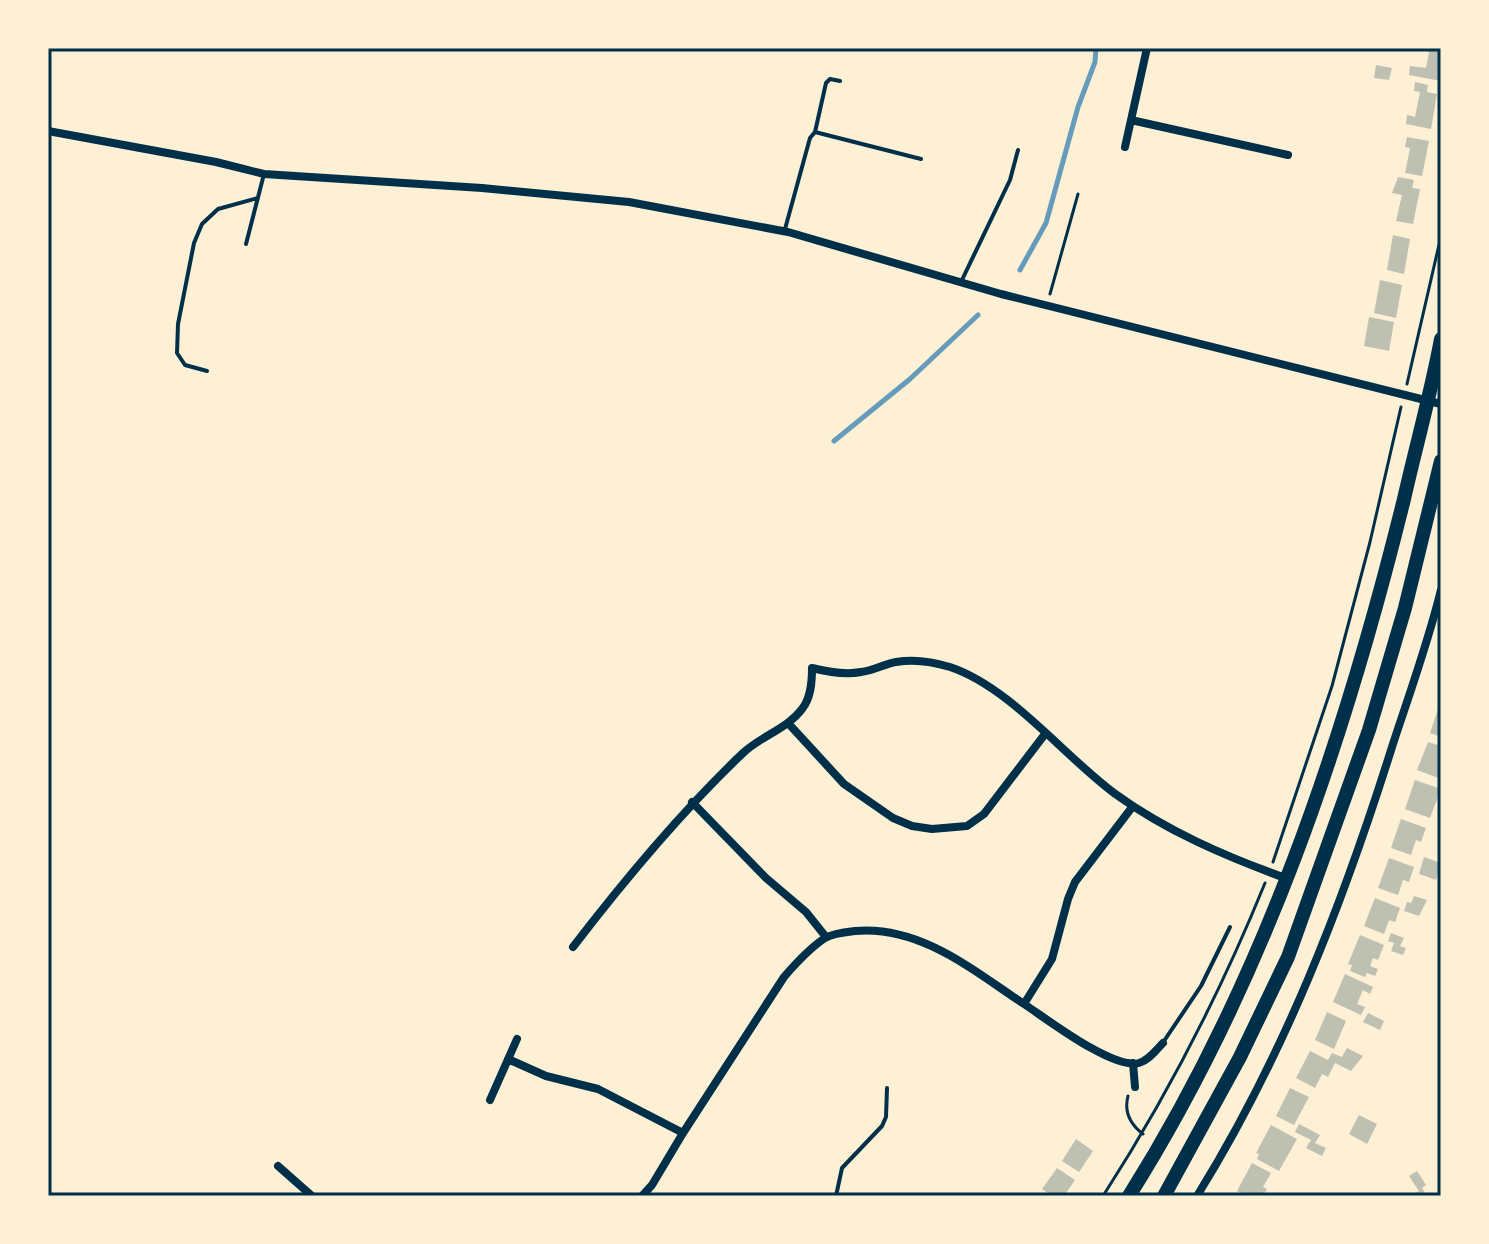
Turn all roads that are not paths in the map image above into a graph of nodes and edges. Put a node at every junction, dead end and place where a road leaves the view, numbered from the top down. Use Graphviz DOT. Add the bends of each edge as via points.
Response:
graph roads {
  1 [pos="1147,48"];
  2 [pos="840,81"];
  3 [pos="1131,120"];
  4 [pos="48,131"];
  5 [pos="815,132"];
  6 [pos="1125,147"];
  7 [pos="1018,150"];
  8 [pos="1288,155"];
  9 [pos="921,159"];
  10 [pos="264,174"];
  11 [pos="258,198"];
  12 [pos="785,231"];
  13 [pos="246,244"];
  14 [pos="961,282"];
  15 [pos="1441,339"];
  16 [pos="207,371"];
  17 [pos="1434,403"];
  18 [pos="1441,461"];
  19 [pos="1441,590"];
  20 [pos="788,723"];
  21 [pos="1045,734"];
  22 [pos="692,802"];
  23 [pos="1133,806"];
  24 [pos="1288,879"];
  25 [pos="1313,888"];
  26 [pos="1230,927"];
  27 [pos="826,937"];
  28 [pos="573,947"];
  29 [pos="1024,1004"];
  30 [pos="517,1039"];
  31 [pos="1163,1043"];
  32 [pos="508,1059"];
  33 [pos="1133,1063"];
  34 [pos="1135,1087"];
  35 [pos="887,1088"];
  36 [pos="490,1100"];
  37 [pos="683,1133"];
  38 [pos="278,1166"];
  39 [pos="312,1196"];
  40 [pos="642,1196"];
  41 [pos="836,1196"];
  42 [pos="1129,1196"];
  43 [pos="1164,1196"];
  44 [pos="1197,1196"];
  1 -- 3 [label="street"];
  2 -- 5 [label="lane" via="826,83"];
  3 -- 6 [label="street"];
  3 -- 8 [label="street"];
  4 -- 10 [label="street"];
  5 -- 9 [label="lane"];
  5 -- 12 [label="lane"];
  7 -- 14 [label="lane" via="1010,180"];
  10 -- 11 [label="lane"];
  10 -- 12 [label="street" via="629,202"];
  11 -- 13 [label="lane"];
  11 -- 16 [label="lane" via="218,209 196,236 177,353 185,365"];
  12 -- 14 [label="street"];
  14 -- 17 [label="street"];
  15 -- 17 [label="highway"];
  17 -- 24 [label="highway" via="1381,593"];
  18 -- 25 [label="highway" via="1369,730"];
  19 -- 44 [label="street" via="1357,857 1316,962 1238,1127"];
  20 -- 21 [label="street" via="805,706 812,668 862,672 914,661 947,666 981,682"];
  20 -- 21 [label="street" via="844,784 893,818 932,829 967,826 984,814"];
  20 -- 22 [label="street" via="757,741"];
  21 -- 23 [label="street"];
  22 -- 27 [label="street"];
  22 -- 28 [label="street"];
  23 -- 24 [label="street" via="1226,856"];
  23 -- 29 [label="street" via="1075,882 1052,959"];
  24 -- 25 [label="highway"];
  24 -- 42 [label="highway" via="1214,1047"];
  25 -- 43 [label="highway" via="1288,957 1240,1057"];
  26 -- 31 [label="lane" via="1201,986"];
  27 -- 29 [label="street" via="863,930 913,939 957,959"];
  27 -- 37 [label="street" via="784,977"];
  29 -- 33 [label="street" via="1098,1053"];
  30 -- 32 [label="street"];
  31 -- 33 [label="street" via="1149,1058"];
  32 -- 36 [label="street"];
  32 -- 37 [label="street" via="546,1076 598,1089"];
  33 -- 34 [label="street"];
  35 -- 41 [label="lane" via="882,1126 842,1168"];
  37 -- 40 [label="street"];
  38 -- 39 [label="street"];
}
